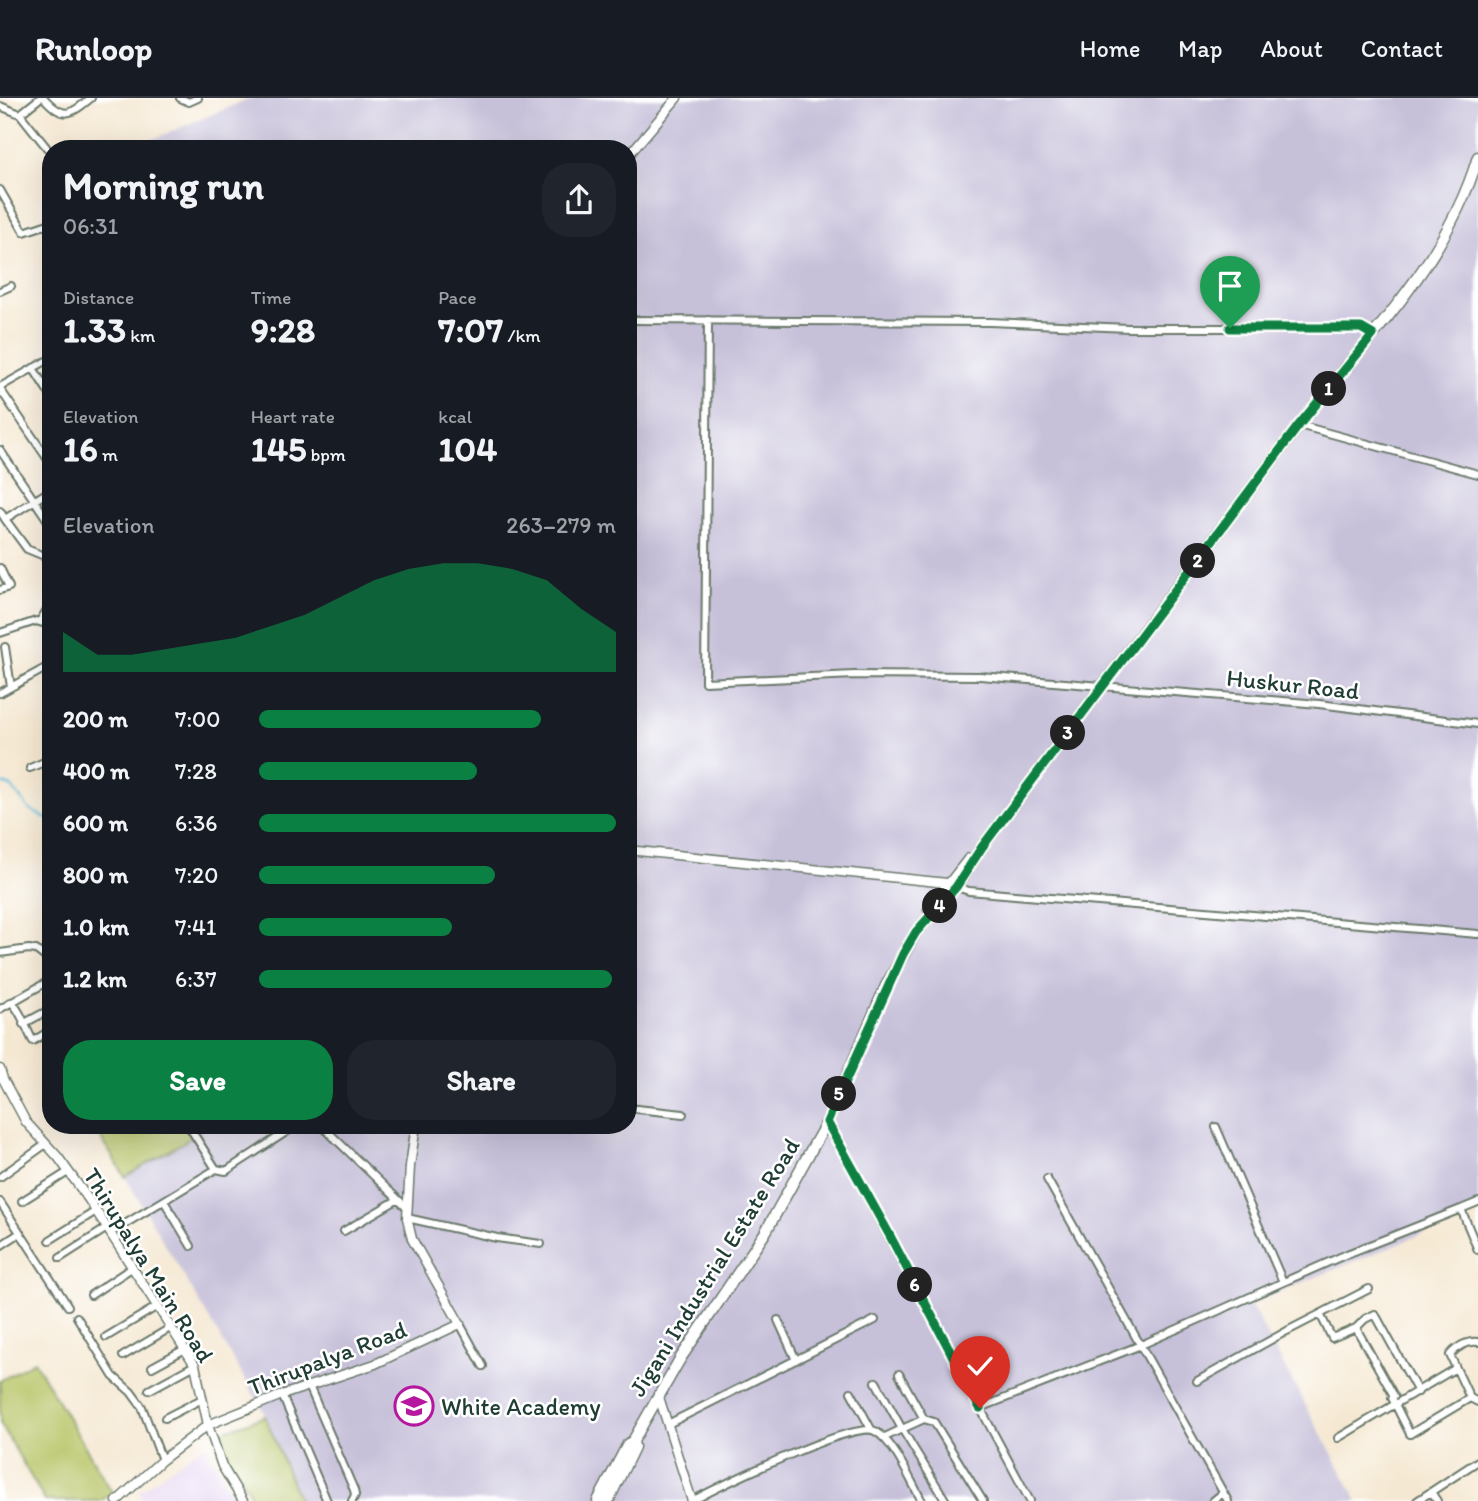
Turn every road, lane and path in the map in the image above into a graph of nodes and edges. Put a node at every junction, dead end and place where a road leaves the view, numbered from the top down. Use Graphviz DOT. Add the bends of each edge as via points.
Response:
graph roads {
  1 [pos="42,98"];
  2 [pos="91,98"];
  3 [pos="180,98"];
  4 [pos="198,98"];
  5 [pos="677,98"];
  6 [pos="0,106"];
  7 [pos="20,114"];
  8 [pos="42,142"];
  9 [pos="637,145"];
  10 [pos="1478,157"];
  11 [pos="0,190"];
  12 [pos="42,226"];
  13 [pos="11,286"];
  14 [pos="0,291"];
  15 [pos="637,320"];
  16 [pos="708,320"];
  17 [pos="1373,335"];
  18 [pos="42,363"];
  19 [pos="33,368"];
  20 [pos="42,382"];
  21 [pos="0,388"];
  22 [pos="1299,425"];
  23 [pos="0,450"];
  24 [pos="42,451"];
  25 [pos="1478,474"];
  26 [pos="42,496"];
  27 [pos="34,501"];
  28 [pos="42,512"];
  29 [pos="2,515"];
  30 [pos="42,555"];
  31 [pos="0,568"];
  32 [pos="0,590"];
  33 [pos="42,618"];
  34 [pos="40,621"];
  35 [pos="0,633"];
  36 [pos="5,647"];
  37 [pos="42,669"];
  38 [pos="1104,685"];
  39 [pos="11,687"];
  40 [pos="0,693"];
  41 [pos="1478,723"];
  42 [pos="42,763"];
  43 [pos="30,768"];
  44 [pos="637,851"];
  45 [pos="952,885"];
  46 [pos="1478,934"];
  47 [pos="0,953"];
  48 [pos="42,955"];
  49 [pos="42,985"];
  50 [pos="10,1002"];
  51 [pos="0,1009"];
  52 [pos="42,1014"];
  53 [pos="23,1024"];
  54 [pos="42,1036"];
  55 [pos="0,1069"];
  56 [pos="637,1109"];
  57 [pos="683,1114"];
  58 [pos="827,1122"];
  59 [pos="1216,1127"];
  60 [pos="194,1134"];
  61 [pos="283,1134"];
  62 [pos="330,1134"];
  63 [pos="415,1134"];
  64 [pos="46,1144"];
  65 [pos="216,1169"];
  66 [pos="68,1172"];
  67 [pos="0,1177"];
  68 [pos="1047,1179"];
  69 [pos="164,1200"];
  70 [pos="397,1200"];
  71 [pos="22,1201"];
  72 [pos="1478,1202"];
  73 [pos="1,1207"];
  74 [pos="1461,1209"];
  75 [pos="96,1211"];
  76 [pos="407,1214"];
  77 [pos="109,1231"];
  78 [pos="344,1231"];
  79 [pos="20,1233"];
  80 [pos="51,1240"];
  81 [pos="541,1244"];
  82 [pos="0,1246"];
  83 [pos="191,1246"];
  84 [pos="1478,1250"];
  85 [pos="60,1258"];
  86 [pos="132,1267"];
  87 [pos="1283,1283"];
  88 [pos="1369,1289"];
  89 [pos="91,1295"];
  90 [pos="68,1306"];
  91 [pos="156,1307"];
  92 [pos="1320,1314"];
  93 [pos="78,1317"];
  94 [pos="778,1320"];
  95 [pos="875,1320"];
  96 [pos="460,1324"];
  97 [pos="170,1328"];
  98 [pos="1356,1328"];
  99 [pos="106,1337"];
  100 [pos="1478,1342"];
  101 [pos="1141,1345"];
  102 [pos="185,1349"];
  103 [pos="123,1356"];
  104 [pos="796,1360"];
  105 [pos="195,1365"];
  106 [pos="483,1366"];
  107 [pos="152,1367"];
  108 [pos="1456,1368"];
  109 [pos="899,1374"];
  110 [pos="1197,1381"];
  111 [pos="876,1382"];
  112 [pos="309,1385"];
  113 [pos="149,1390"];
  114 [pos="851,1392"];
  115 [pos="1418,1392"];
  116 [pos="658,1394"];
  117 [pos="282,1395"];
  118 [pos="1470,1398"];
  119 [pos="202,1399"];
  120 [pos="1478,1402"];
  121 [pos="1396,1405"];
  122 [pos="980,1408"];
  123 [pos="165,1418"];
  124 [pos="924,1419"];
  125 [pos="668,1424"];
  126 [pos="208,1425"];
  127 [pos="871,1429"];
  128 [pos="902,1429"];
  129 [pos="886,1437"];
  130 [pos="1338,1438"];
  131 [pos="633,1441"];
  132 [pos="162,1460"];
  133 [pos="1478,1461"];
  134 [pos="1431,1492"];
  135 [pos="1223,1493"];
  136 [pos="117,1501"];
  137 [pos="243,1501"];
  138 [pos="327,1501"];
  139 [pos="352,1501"];
  140 [pos="598,1501"];
  141 [pos="608,1501"];
  142 [pos="692,1501"];
  143 [pos="922,1501"];
  144 [pos="946,1501"];
  145 [pos="984,1501"];
  146 [pos="1030,1501"];
  147 [pos="1213,1501"];
  148 [pos="1228,1501"];
  149 [pos="1417,1501"];
  150 [pos="1437,1501"];
  1 -- 2 [label="street" via="56,111 68,114"];
  1 -- 7 [label="street"];
  3 -- 4 [label="street" via="189,102"];
  5 -- 9 [label="street"];
  6 -- 7 [label="street"];
  7 -- 8 [label="street"];
  10 -- 17 [label="main road" via="1454,218 1422,274"];
  11 -- 12 [label="street" via="24,232"];
  13 -- 14 [label="street"];
  15 -- 16 [label="street"];
  16 -- 17 [label="street" via="1361,328"];
  16 -- 38 [label="street, Huskur Road" via="705,682 854,675 980,676"];
  17 -- 22 [label="main road"];
  18 -- 19 [label="street"];
  19 -- 20 [label="street"];
  19 -- 21 [label="street"];
  21 -- 24 [label="street"];
  22 -- 25 [label="street"];
  22 -- 38 [label="main road"];
  23 -- 27 [label="street"];
  26 -- 27 [label="street"];
  27 -- 28 [label="street"];
  27 -- 29 [label="street"];
  29 -- 30 [label="street" via="27,549"];
  31 -- 32 [label="street" via="9,587"];
  33 -- 34 [label="street"];
  34 -- 35 [label="street"];
  36 -- 39 [label="street"];
  37 -- 39 [label="street"];
  38 -- 41 [label="street, Huskur Road"];
  38 -- 45 [label="main road, Jigani Industrial Estate Road"];
  39 -- 40 [label="street"];
  42 -- 43 [label="street"];
  44 -- 45 [label="street"];
  45 -- 46 [label="street" via="969,891"];
  45 -- 58 [label="main road, Jigani Industrial Estate Road" via="916,932 886,986"];
  47 -- 48 [label="street" via="29,948"];
  49 -- 50 [label="street"];
  50 -- 51 [label="street"];
  50 -- 53 [label="street"];
  52 -- 53 [label="street"];
  53 -- 54 [label="street" via="33,1041"];
  55 -- 64 [label="street, Thirupalya Main Road" via="26,1122"];
  56 -- 57 [label="street"];
  58 -- 116 [label="main road, Jigani Industrial Estate Road" via="765,1233"];
  58 -- 122 [label="street"];
  59 -- 87 [label="street"];
  60 -- 65 [label="street"];
  61 -- 65 [label="street" via="226,1171"];
  62 -- 70 [label="street"];
  63 -- 76 [label="street"];
  64 -- 66 [label="street, Thirupalya Main Road"];
  64 -- 67 [label="street"];
  65 -- 69 [label="street"];
  66 -- 71 [label="street"];
  66 -- 75 [label="street, Thirupalya Main Road"];
  68 -- 101 [label="street"];
  69 -- 77 [label="street"];
  69 -- 83 [label="street"];
  70 -- 76 [label="street"];
  70 -- 78 [label="street"];
  72 -- 74 [label="street"];
  73 -- 79 [label="street"];
  74 -- 84 [label="street"];
  74 -- 87 [label="street"];
  75 -- 77 [label="street, Thirupalya Main Road"];
  75 -- 80 [label="street"];
  76 -- 81 [label="street" via="497,1238"];
  76 -- 96 [label="street" via="412,1239"];
  77 -- 85 [label="street"];
  77 -- 86 [label="street, Thirupalya Main Road"];
  79 -- 82 [label="street"];
  79 -- 90 [label="street"];
  86 -- 89 [label="street"];
  86 -- 91 [label="street, Thirupalya Main Road"];
  87 -- 101 [label="street"];
  88 -- 92 [label="street"];
  91 -- 97 [label="street, Thirupalya Main Road"];
  91 -- 99 [label="street"];
  92 -- 98 [label="street" via="1332,1338"];
  92 -- 110 [label="street"];
  93 -- 132 [label="street" via="113,1376 142,1406"];
  94 -- 104 [label="street"];
  95 -- 104 [label="street"];
  96 -- 106 [label="street"];
  96 -- 112 [label="street, Thirupalya Road" via="375,1364"];
  97 -- 102 [label="street, Thirupalya Main Road"];
  97 -- 103 [label="street"];
  98 -- 115 [label="street" via="1375,1314"];
  98 -- 121 [label="street"];
  100 -- 108 [label="street" via="1461,1345 1450,1355"];
  101 -- 122 [label="street"];
  101 -- 135 [label="street"];
  102 -- 105 [label="street, Thirupalya Main Road"];
  102 -- 107 [label="street"];
  104 -- 125 [label="street"];
  105 -- 113 [label="street"];
  105 -- 119 [label="street, Thirupalya Main Road"];
  108 -- 115 [label="street"];
  108 -- 118 [label="street"];
  109 -- 124 [label="street"];
  111 -- 128 [label="street"];
  112 -- 117 [label="street, Thirupalya Road"];
  112 -- 139 [label="street" via="354,1490"];
  114 -- 127 [label="street"];
  115 -- 121 [label="street"];
  116 -- 125 [label="street"];
  116 -- 131 [label="main road, Jigani Industrial Estate Road"];
  117 -- 126 [label="street, Thirupalya Road"];
  117 -- 138 [label="street"];
  118 -- 120 [label="street"];
  118 -- 121 [label="street" via="1410,1434"];
  119 -- 123 [label="street"];
  119 -- 126 [label="street, Thirupalya Main Road"];
  121 -- 130 [label="street"];
  122 -- 146 [label="street"];
  124 -- 128 [label="street"];
  124 -- 145 [label="street" via="934,1422"];
  125 -- 142 [label="street"];
  126 -- 132 [label="street"];
  126 -- 137 [label="street, Thirupalya Main Road" via="222,1466"];
  127 -- 129 [label="street"];
  127 -- 142 [label="street" via="850,1432 751,1470"];
  128 -- 129 [label="street"];
  128 -- 144 [label="street"];
  129 -- 143 [label="street"];
  131 -- 140 [label="main road"];
  131 -- 141 [label="main road, Jigani Industrial Estate Road"];
  132 -- 136 [label="street"];
  133 -- 134 [label="street"];
  134 -- 149 [label="street"];
  134 -- 150 [label="street"];
  135 -- 147 [label="street"];
  135 -- 148 [label="street"];
}
